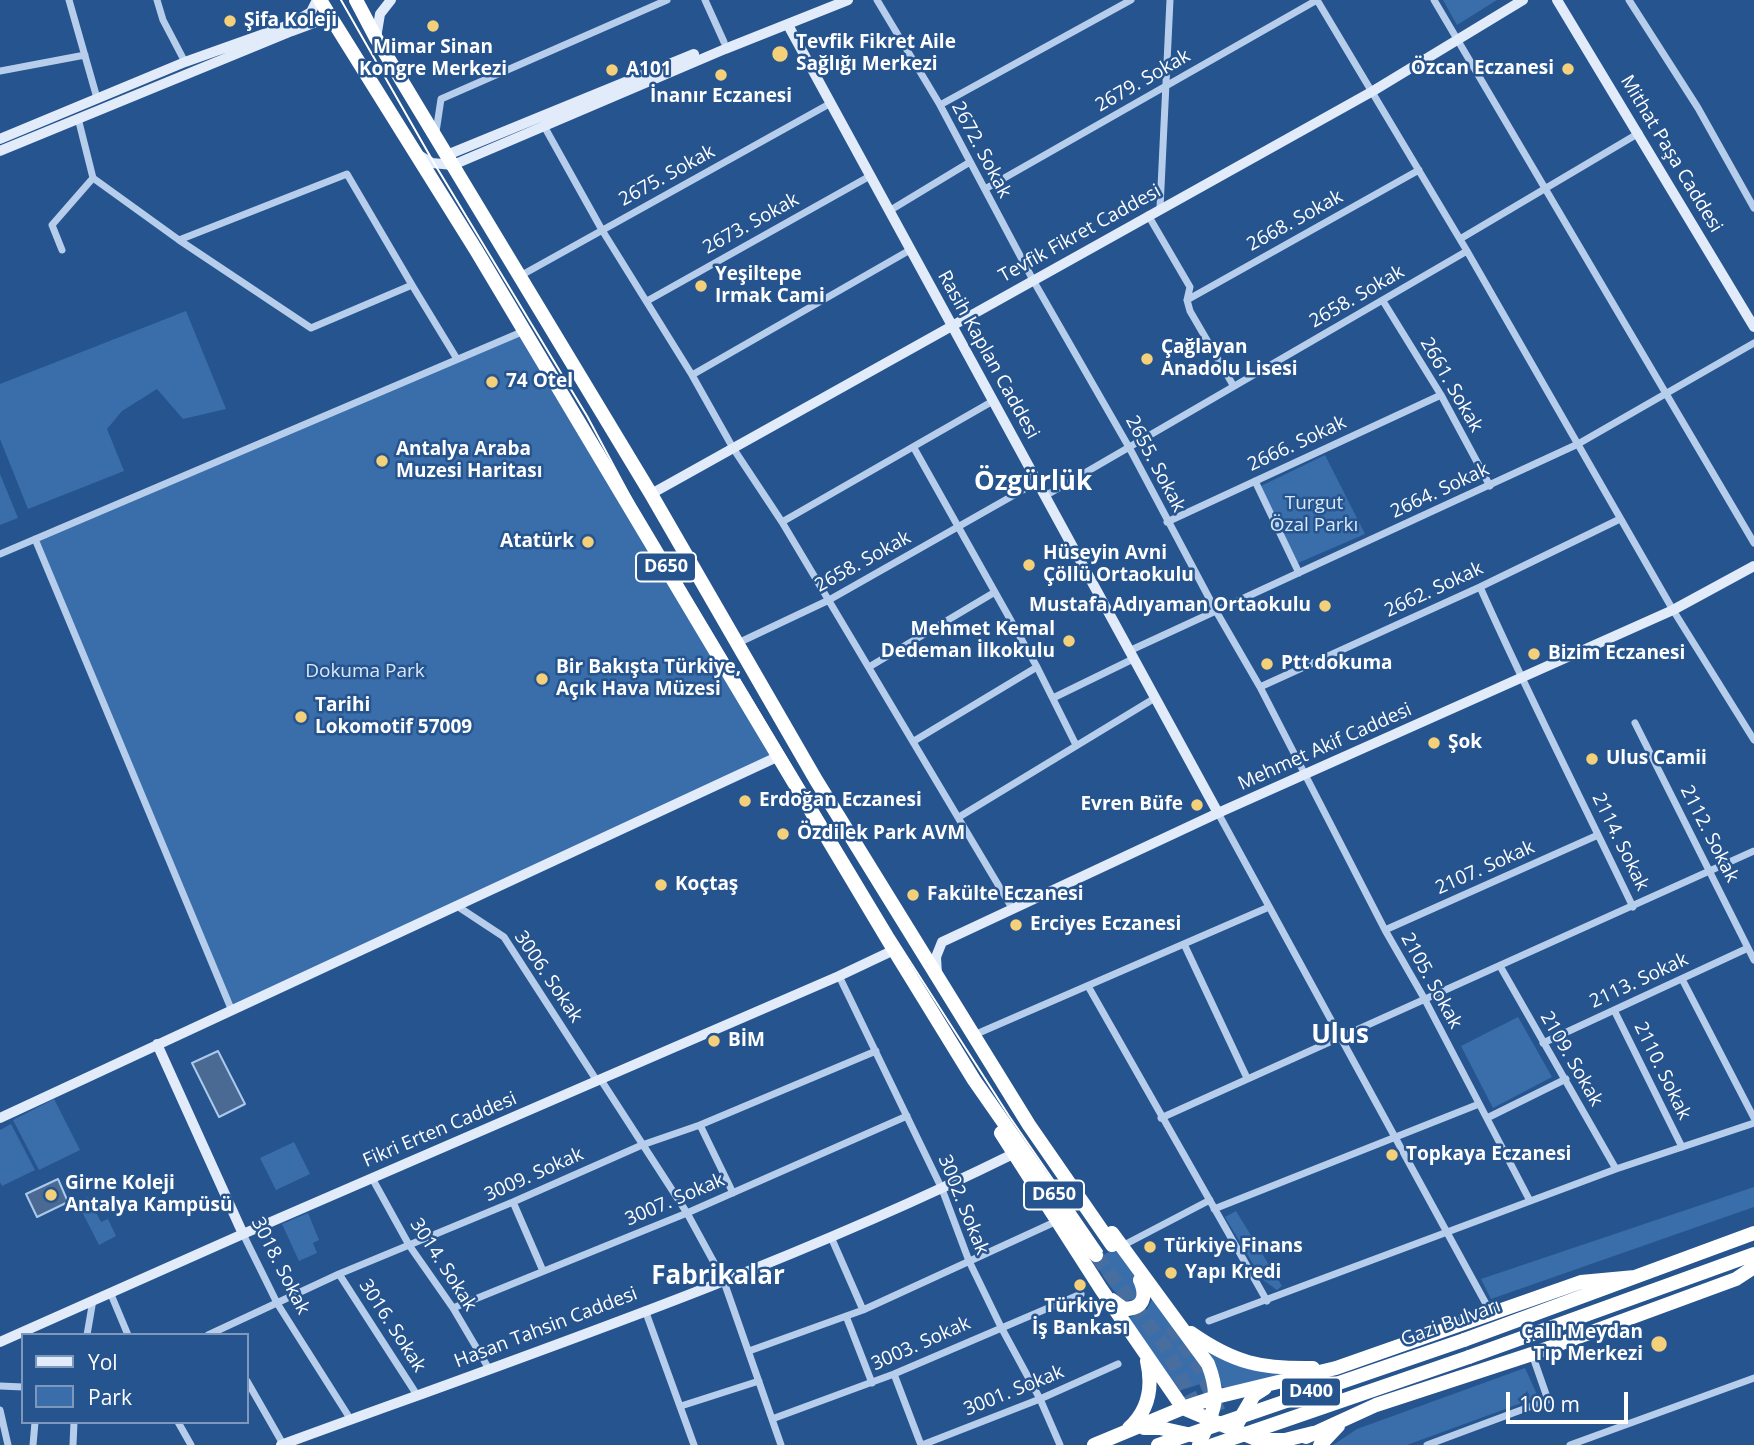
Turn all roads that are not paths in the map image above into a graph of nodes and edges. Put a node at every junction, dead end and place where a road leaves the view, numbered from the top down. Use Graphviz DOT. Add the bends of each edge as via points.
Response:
graph roads {
  1 [pos="69,0"];
  2 [pos="157,0"];
  3 [pos="318,0"];
  4 [pos="356,0"];
  5 [pos="391,0"];
  6 [pos="667,0"];
  7 [pos="705,0"];
  8 [pos="830,0"];
  9 [pos="848,0"];
  10 [pos="877,0"];
  11 [pos="1131,0"];
  12 [pos="1170,0"];
  13 [pos="1317,0"];
  14 [pos="1434,0"];
  15 [pos="1523,0"];
  16 [pos="1557,0"];
  17 [pos="1629,0"];
  18 [pos="332,21"];
  19 [pos="788,25"];
  20 [pos="290,28"];
  21 [pos="376,38"];
  22 [pos="1458,41"];
  23 [pos="724,42"];
  24 [pos="85,55"];
  25 [pos="185,62"];
  26 [pos="0,71"];
  27 [pos="1167,86"];
  28 [pos="1373,91"];
  29 [pos="99,103"];
  30 [pos="831,103"];
  31 [pos="940,105"];
  32 [pos="78,118"];
  33 [pos="544,126"];
  34 [pos="1639,133"];
  35 [pos="435,135"];
  36 [pos="0,139"];
  37 [pos="0,151"];
  38 [pos="418,154"];
  39 [pos="450,160"];
  40 [pos="970,162"];
  41 [pos="1419,170"];
  42 [pos="870,176"];
  43 [pos="93,178"];
  44 [pos="1546,187"];
  45 [pos="985,189"];
  46 [pos="1160,208"];
  47 [pos="1754,208"];
  48 [pos="889,211"];
  49 [pos="1148,215"];
  50 [pos="601,230"];
  51 [pos="1460,239"];
  52 [pos="179,240"];
  53 [pos="62,250"];
  54 [pos="910,250"];
  55 [pos="1467,251"];
  56 [pos="519,277"];
  57 [pos="1033,280"];
  58 [pos="412,285"];
  59 [pos="647,300"];
  60 [pos="1187,300"];
  61 [pos="1383,301"];
  62 [pos="952,326"];
  63 [pos="1754,327"];
  64 [pos="524,331"];
  65 [pos="1754,343"];
  66 [pos="457,359"];
  67 [pos="692,375"];
  68 [pos="1233,385"];
  69 [pos="1666,392"];
  70 [pos="1441,395"];
  71 [pos="993,401"];
  72 [pos="1578,444"];
  73 [pos="733,448"];
  74 [pos="914,448"];
  75 [pos="1130,449"];
  76 [pos="1255,481"];
  77 [pos="1037,482"];
  78 [pos="1490,485"];
  79 [pos="651,494"];
  80 [pos="1045,496"];
  81 [pos="1620,519"];
  82 [pos="639,522"];
  83 [pos="782,522"];
  84 [pos="1167,522"];
  85 [pos="960,525"];
  86 [pos="35,539"];
  87 [pos="1754,543"];
  88 [pos="0,554"];
  89 [pos="1754,566"];
  90 [pos="1299,573"];
  91 [pos="1480,587"];
  92 [pos="995,592"];
  93 [pos="829,600"];
  94 [pos="1673,610"];
  95 [pos="1216,611"];
  96 [pos="738,643"];
  97 [pos="1131,655"];
  98 [pos="869,667"];
  99 [pos="1037,667"];
  100 [pos="1521,679"];
  101 [pos="1260,687"];
  102 [pos="1053,698"];
  103 [pos="1155,698"];
  104 [pos="1635,723"];
  105 [pos="1754,740"];
  106 [pos="914,741"];
  107 [pos="1076,746"];
  108 [pos="777,757"];
  109 [pos="1305,776"];
  110 [pos="1218,813"];
  111 [pos="959,817"];
  112 [pos="1598,835"];
  113 [pos="1754,851"];
  114 [pos="1710,872"];
  115 [pos="457,906"];
  116 [pos="1269,907"];
  117 [pos="1633,907"];
  118 [pos="1012,908"];
  119 [pos="1385,930"];
  120 [pos="1184,944"];
  121 [pos="1748,948"];
  122 [pos="894,950"];
  123 [pos="1754,960"];
  124 [pos="1500,966"];
  125 [pos="839,976"];
  126 [pos="938,978"];
  127 [pos="1682,979"];
  128 [pos="1088,986"];
  129 [pos="1424,998"];
  130 [pos="1614,1010"];
  131 [pos="232,1011"];
  132 [pos="974,1035"];
  133 [pos="1339,1036"];
  134 [pos="1543,1042"];
  135 [pos="157,1044"];
  136 [pos="876,1051"];
  137 [pos="1247,1078"];
  138 [pos="1566,1079"];
  139 [pos="599,1080"];
  140 [pos="974,1080"];
  141 [pos="1479,1104"];
  142 [pos="907,1116"];
  143 [pos="0,1118"];
  144 [pos="1161,1118"];
  145 [pos="1487,1118"];
  146 [pos="1754,1120"];
  147 [pos="700,1125"];
  148 [pos="1395,1138"];
  149 [pos="642,1145"];
  150 [pos="1682,1147"];
  151 [pos="1013,1154"];
  152 [pos="1616,1169"];
  153 [pos="372,1178"];
  154 [pos="942,1189"];
  155 [pos="733,1193"];
  156 [pos="1210,1200"];
  157 [pos="1530,1201"];
  158 [pos="513,1202"];
  159 [pos="1214,1209"];
  160 [pos="687,1213"];
  161 [pos="1057,1221"];
  162 [pos="1448,1233"];
  163 [pos="1754,1233"];
  164 [pos="243,1234"];
  165 [pos="831,1237"];
  166 [pos="410,1245"];
  167 [pos="1117,1246"];
  168 [pos="1754,1254"];
  169 [pos="1097,1255"];
  170 [pos="969,1261"];
  171 [pos="1133,1263"];
  172 [pos="1754,1267"];
  173 [pos="543,1270"];
  174 [pos="339,1274"];
  175 [pos="1635,1277"];
  176 [pos="723,1279"];
  177 [pos="1101,1289"];
  178 [pos="110,1293"];
  179 [pos="1082,1294"];
  180 [pos="93,1300"];
  181 [pos="1267,1301"];
  182 [pos="277,1303"];
  183 [pos="453,1308"];
  184 [pos="645,1310"];
  185 [pos="863,1310"];
  186 [pos="1491,1313"];
  187 [pos="846,1316"];
  188 [pos="1209,1321"];
  189 [pos="1176,1322"];
  190 [pos="1000,1326"];
  191 [pos="87,1333"];
  192 [pos="127,1333"];
  193 [pos="219,1333"];
  194 [pos="0,1342"];
  195 [pos="1143,1350"];
  196 [pos="749,1352"];
  197 [pos="1532,1354"];
  198 [pos="1118,1364"];
  199 [pos="1336,1368"];
  200 [pos="489,1369"];
  201 [pos="894,1374"];
  202 [pos="1754,1378"];
  203 [pos="759,1381"];
  204 [pos="248,1383"];
  205 [pos="872,1383"];
  206 [pos="1272,1384"];
  207 [pos="0,1386"];
  208 [pos="21,1387"];
  209 [pos="417,1395"];
  210 [pos="1216,1397"];
  211 [pos="1040,1399"];
  212 [pos="681,1406"];
  213 [pos="1183,1408"];
  214 [pos="0,1410"];
  215 [pos="772,1419"];
  216 [pos="351,1420"];
  217 [pos="1209,1421"];
  218 [pos="35,1424"];
  219 [pos="74,1424"];
  220 [pos="179,1424"];
  221 [pos="1129,1431"];
  222 [pos="1234,1431"];
  223 [pos="1316,1439"];
  224 [pos="1205,1443"];
  225 [pos="8,1445"];
  226 [pos="33,1445"];
  227 [pos="73,1445"];
  228 [pos="191,1445"];
  229 [pos="282,1445"];
  230 [pos="694,1445"];
  231 [pos="781,1445"];
  232 [pos="921,1445"];
  233 [pos="1059,1445"];
  234 [pos="1094,1445"];
  235 [pos="1158,1445"];
  236 [pos="1226,1445"];
  237 [pos="1289,1445"];
  238 [pos="1427,1445"];
  239 [pos="1570,1445"];
  1 -- 24 [label="street"];
  2 -- 25 [label="street"];
  3 -- 18 [label="highway, D650"];
  3 -- 20 [label="street" via="311,12"];
  4 -- 21 [label="highway, D650"];
  5 -- 21 [label="street" via="380,14"];
  6 -- 35 [label="street" via="441,99"];
  7 -- 23 [label="street"];
  8 -- 23 [label="street"];
  9 -- 19 [label="street"];
  10 -- 31 [label="street, 2672. Sokak"];
  11 -- 31 [label="street"];
  12 -- 27 [label="street"];
  13 -- 27 [label="street, 2679. Sokak"];
  13 -- 28 [label="street"];
  14 -- 22 [label="street"];
  15 -- 22 [label="street, Tevfik Fikret Caddesi"];
  16 -- 34 [label="street, Mithat Paşa Caddesi"];
  17 -- 47 [label="street" via="1698,108"];
  18 -- 20 [label="street"];
  18 -- 38 [label="highway, D650"];
  19 -- 30 [label="street, Rasih Kaplan Caddesi"];
  19 -- 33 [label="street"];
  20 -- 25 [label="street"];
  20 -- 29 [label="street"];
  21 -- 35 [label="highway, D650"];
  22 -- 28 [label="street, Tevfik Fikret Caddesi"];
  22 -- 44 [label="street"];
  23 -- 39 [label="street"];
  24 -- 26 [label="street"];
  24 -- 29 [label="street"];
  25 -- 29 [label="street"];
  27 -- 45 [label="street, 2679. Sokak"];
  27 -- 46 [label="street"];
  28 -- 41 [label="street"];
  28 -- 46 [label="street, Tevfik Fikret Caddesi"];
  29 -- 32 [label="street"];
  29 -- 36 [label="street"];
  30 -- 42 [label="street, Rasih Kaplan Caddesi"];
  30 -- 50 [label="street, 2675. Sokak"];
  31 -- 40 [label="street, 2672. Sokak"];
  32 -- 37 [label="street"];
  32 -- 43 [label="street"];
  33 -- 39 [label="street"];
  33 -- 50 [label="street"];
  34 -- 44 [label="street"];
  34 -- 63 [label="street, Mithat Paşa Caddesi"];
  35 -- 39 [label="highway, D650"];
  38 -- 39 [label="street" via="432,163"];
  38 -- 64 [label="highway, D650"];
  39 -- 56 [label="highway, D650"];
  40 -- 45 [label="street, 2672. Sokak"];
  40 -- 48 [label="street"];
  41 -- 51 [label="street"];
  41 -- 60 [label="street, 2668. Sokak"];
  42 -- 48 [label="street, Rasih Kaplan Caddesi"];
  42 -- 59 [label="street, 2673. Sokak"];
  43 -- 52 [label="street"];
  43 -- 53 [label="street" via="52,225"];
  44 -- 51 [label="street"];
  44 -- 69 [label="street"];
  45 -- 57 [label="street, 2672. Sokak"];
  46 -- 49 [label="street, Tevfik Fikret Caddesi"];
  48 -- 54 [label="street, Rasih Kaplan Caddesi"];
  49 -- 57 [label="street, Tevfik Fikret Caddesi"];
  49 -- 60 [label="street" via="1190,288"];
  50 -- 56 [label="street, 2675. Sokak"];
  50 -- 59 [label="street"];
  51 -- 55 [label="street"];
  52 -- 58 [label="street" via="311,328"];
  52 -- 58 [label="street" via="347,174"];
  54 -- 62 [label="street, Rasih Kaplan Caddesi"];
  54 -- 67 [label="street"];
  55 -- 61 [label="street, 2658. Sokak"];
  55 -- 72 [label="street"];
  56 -- 79 [label="highway, D650"];
  57 -- 62 [label="street, Tevfik Fikret Caddesi"];
  57 -- 75 [label="street, 2655. Sokak"];
  58 -- 66 [label="street"];
  59 -- 67 [label="street"];
  60 -- 68 [label="street"];
  61 -- 68 [label="street, 2658. Sokak"];
  61 -- 70 [label="street, 2661. Sokak"];
  62 -- 71 [label="street, Rasih Kaplan Caddesi"];
  62 -- 73 [label="street, Tevfik Fikret Caddesi"];
  64 -- 66 [label="street"];
  64 -- 82 [label="highway, D650"];
  65 -- 69 [label="street, 2664. Sokak"];
  66 -- 86 [label="street"];
  67 -- 73 [label="street"];
  68 -- 75 [label="street, 2658. Sokak"];
  69 -- 72 [label="street, 2664. Sokak"];
  69 -- 87 [label="street"];
  70 -- 76 [label="street, 2666. Sokak"];
  70 -- 78 [label="street, 2661. Sokak"];
  71 -- 74 [label="street"];
  71 -- 77 [label="street, Rasih Kaplan Caddesi"];
  72 -- 78 [label="street, 2664. Sokak"];
  72 -- 81 [label="street"];
  73 -- 79 [label="street, Tevfik Fikret Caddesi"];
  73 -- 83 [label="street"];
  74 -- 83 [label="street"];
  74 -- 85 [label="street"];
  75 -- 80 [label="street, 2658. Sokak"];
  75 -- 84 [label="street, 2655. Sokak"];
  76 -- 84 [label="street, 2666. Sokak"];
  76 -- 90 [label="street"];
  77 -- 80 [label="street, Rasih Kaplan Caddesi"];
  77 -- 85 [label="street, 2658. Sokak"];
  78 -- 90 [label="street, 2664. Sokak"];
  79 -- 82 [label="highway" via="641,507"];
  79 -- 96 [label="highway, D650"];
  80 -- 97 [label="street, Rasih Kaplan Caddesi"];
  81 -- 91 [label="street, 2662. Sokak"];
  81 -- 94 [label="street"];
  82 -- 108 [label="highway, D650"];
  83 -- 93 [label="street"];
  84 -- 95 [label="street, 2655. Sokak"];
  85 -- 92 [label="street"];
  85 -- 93 [label="street, 2658. Sokak"];
  86 -- 88 [label="street"];
  86 -- 131 [label="street"];
  89 -- 94 [label="street, Mehmet Akif Caddesi"];
  90 -- 95 [label="street, 2664. Sokak"];
  91 -- 100 [label="street, 2114. Sokak"];
  91 -- 101 [label="street, 2662. Sokak"];
  92 -- 98 [label="street"];
  92 -- 99 [label="street"];
  93 -- 96 [label="street, 2658. Sokak"];
  93 -- 98 [label="street"];
  94 -- 100 [label="street, Mehmet Akif Caddesi"];
  94 -- 105 [label="street"];
  95 -- 97 [label="street, 2664. Sokak"];
  95 -- 101 [label="street, 2655. Sokak"];
  96 -- 126 [label="highway, D650"];
  97 -- 102 [label="street, 2664. Sokak"];
  97 -- 103 [label="street, Rasih Kaplan Caddesi"];
  98 -- 106 [label="street"];
  99 -- 102 [label="street"];
  99 -- 106 [label="street"];
  100 -- 109 [label="street, Mehmet Akif Caddesi"];
  100 -- 112 [label="street, 2114. Sokak"];
  101 -- 109 [label="street, 2655. Sokak"];
  102 -- 107 [label="street"];
  103 -- 107 [label="street"];
  103 -- 110 [label="street, Rasih Kaplan Caddesi"];
  104 -- 114 [label="street, 2112. Sokak"];
  106 -- 111 [label="street"];
  107 -- 111 [label="street"];
  108 -- 115 [label="street"];
  108 -- 122 [label="highway, D650"];
  109 -- 110 [label="street, Mehmet Akif Caddesi"];
  109 -- 119 [label="street, 2105. Sokak"];
  110 -- 116 [label="street"];
  110 -- 118 [label="street, Mehmet Akif Caddesi"];
  111 -- 118 [label="street"];
  112 -- 117 [label="street, 2114. Sokak"];
  112 -- 119 [label="street, 2107. Sokak"];
  113 -- 114 [label="street"];
  114 -- 117 [label="street"];
  114 -- 121 [label="street, 2112. Sokak"];
  115 -- 131 [label="street"];
  115 -- 139 [label="street, 3006. Sokak" via="504,937"];
  116 -- 120 [label="street"];
  116 -- 133 [label="street"];
  117 -- 124 [label="street"];
  118 -- 126 [label="street, Mehmet Akif Caddesi" via="942,942 936,957"];
  119 -- 129 [label="street, 2105. Sokak"];
  120 -- 128 [label="street"];
  120 -- 137 [label="street"];
  121 -- 123 [label="street, 2112. Sokak"];
  121 -- 127 [label="street, 2113. Sokak"];
  122 -- 125 [label="street, Fikri Erten Caddesi"];
  122 -- 140 [label="highway, D650"];
  124 -- 129 [label="street"];
  124 -- 134 [label="street, 2109. Sokak"];
  125 -- 136 [label="street, 3002. Sokak"];
  125 -- 139 [label="street, Fikri Erten Caddesi"];
  126 -- 132 [label="highway, D650"];
  127 -- 130 [label="street, 2113. Sokak"];
  127 -- 146 [label="street"];
  128 -- 132 [label="street"];
  128 -- 144 [label="street"];
  129 -- 133 [label="street"];
  129 -- 141 [label="street, 2105. Sokak"];
  130 -- 134 [label="street, 2113. Sokak"];
  130 -- 150 [label="street, 2110. Sokak"];
  131 -- 135 [label="street"];
  132 -- 167 [label="highway, D650"];
  133 -- 137 [label="street"];
  133 -- 148 [label="street"];
  134 -- 138 [label="street, 2109. Sokak"];
  135 -- 143 [label="street"];
  135 -- 164 [label="street, 3018. Sokak"];
  136 -- 142 [label="street, 3002. Sokak"];
  136 -- 147 [label="street, 3009. Sokak"];
  137 -- 144 [label="street"];
  138 -- 145 [label="street"];
  138 -- 152 [label="street, 2109. Sokak"];
  139 -- 149 [label="street, 3006. Sokak"];
  139 -- 153 [label="street, Fikri Erten Caddesi"];
  140 -- 151 [label="highway"];
  140 -- 169 [label="highway, D650"];
  141 -- 145 [label="street, 2105. Sokak"];
  141 -- 148 [label="street"];
  142 -- 154 [label="street, 3002. Sokak"];
  142 -- 155 [label="street, 3007. Sokak"];
  144 -- 156 [label="street"];
  145 -- 157 [label="street, 2105. Sokak"];
  146 -- 150 [label="street"];
  147 -- 149 [label="street, 3009. Sokak"];
  147 -- 155 [label="street"];
  148 -- 159 [label="street"];
  148 -- 162 [label="street"];
  149 -- 158 [label="street, 3009. Sokak"];
  149 -- 160 [label="street, 3006. Sokak"];
  150 -- 152 [label="street"];
  151 -- 154 [label="street, Hasan Tahsin Caddesi"];
  151 -- 161 [label="highway"];
  152 -- 157 [label="street"];
  153 -- 164 [label="street, Fikri Erten Caddesi"];
  153 -- 166 [label="street, 3014. Sokak"];
  154 -- 165 [label="street, Hasan Tahsin Caddesi"];
  154 -- 170 [label="street, 3002. Sokak"];
  155 -- 160 [label="street, 3007. Sokak"];
  156 -- 159 [label="street"];
  156 -- 167 [label="street"];
  157 -- 162 [label="street"];
  158 -- 166 [label="street, 3009. Sokak"];
  158 -- 173 [label="street"];
  159 -- 181 [label="street"];
  160 -- 173 [label="street, 3007. Sokak"];
  160 -- 176 [label="street, 3006. Sokak"];
  161 -- 170 [label="street"];
  161 -- 177 [label="highway"];
  162 -- 181 [label="street"];
  162 -- 186 [label="street"];
  163 -- 175 [label="highway, Gazi Bulvarı / D400"];
  164 -- 178 [label="street, Fikri Erten Caddesi"];
  164 -- 182 [label="street, 3018. Sokak"];
  165 -- 176 [label="street, Hasan Tahsin Caddesi"];
  165 -- 185 [label="street"];
  166 -- 174 [label="street, 3009. Sokak"];
  166 -- 183 [label="street, 3014. Sokak"];
  167 -- 171 [label="highway"];
  168 -- 224 [label="highway, Gazi Bulvarı / D400, bridge" via="1469,1357"];
  170 -- 185 [label="street"];
  170 -- 190 [label="street, 3002. Sokak"];
  171 -- 177 [label="highway" via="1145,1295 1143,1303 1124,1309"];
  171 -- 189 [label="highway"];
  172 -- 197 [label="highway" via="1736,1279"];
  173 -- 183 [label="street, 3007. Sokak"];
  174 -- 182 [label="street, 3009. Sokak"];
  174 -- 209 [label="street, 3016. Sokak"];
  175 -- 186 [label="highway" via="1581,1282"];
  175 -- 235 [label="highway, Gazi Bulvarı / D400, bridge"];
  176 -- 184 [label="street, Hasan Tahsin Caddesi"];
  176 -- 196 [label="street, 3006. Sokak"];
  177 -- 195 [label="highway"];
  178 -- 180 [label="street, Fikri Erten Caddesi"];
  178 -- 192 [label="street"];
  179 -- 190 [label="street, 3003. Sokak"];
  180 -- 191 [label="street"];
  180 -- 194 [label="street, Fikri Erten Caddesi"];
  181 -- 188 [label="street"];
  182 -- 193 [label="street, 3009. Sokak"];
  182 -- 216 [label="street, 3018. Sokak"];
  183 -- 200 [label="street, 3014. Sokak"];
  184 -- 200 [label="street, Hasan Tahsin Caddesi"];
  184 -- 212 [label="street"];
  185 -- 187 [label="street"];
  186 -- 199 [label="highway"];
  187 -- 196 [label="street"];
  187 -- 205 [label="street"];
  189 -- 199 [label="highway" via="1237,1360 1260,1366"];
  189 -- 210 [label="highway" via="1208,1364"];
  190 -- 201 [label="street, 3003. Sokak"];
  190 -- 211 [label="street, 3002. Sokak"];
  195 -- 213 [label="highway"];
  195 -- 221 [label="highway" via="1150,1391 1139,1420"];
  196 -- 203 [label="street, 3006. Sokak"];
  197 -- 223 [label="highway" via="1376,1405 1345,1418"];
  197 -- 238 [label="street" via="1548,1400"];
  198 -- 211 [label="street, 3001. Sokak"];
  199 -- 206 [label="highway"];
  200 -- 209 [label="street, Hasan Tahsin Caddesi"];
  201 -- 205 [label="street, 3003. Sokak"];
  201 -- 232 [label="street"];
  202 -- 239 [label="street"];
  203 -- 212 [label="street"];
  203 -- 215 [label="street, 3006. Sokak"];
  204 -- 229 [label="street"];
  205 -- 215 [label="street, 3003. Sokak"];
  206 -- 210 [label="highway"];
  206 -- 222 [label="highway" via="1254,1395"];
  207 -- 208 [label="street"];
  209 -- 216 [label="street, Hasan Tahsin Caddesi"];
  210 -- 213 [label="highway"];
  210 -- 217 [label="highway"];
  211 -- 232 [label="street, 3001. Sokak"];
  211 -- 233 [label="street, 3002. Sokak"];
  212 -- 230 [label="street"];
  213 -- 217 [label="highway"];
  213 -- 221 [label="highway"];
  214 -- 225 [label="street"];
  215 -- 231 [label="street, 3006. Sokak"];
  216 -- 229 [label="street, Hasan Tahsin Caddesi"];
  217 -- 222 [label="highway"];
  217 -- 224 [label="highway"];
  218 -- 226 [label="street"];
  219 -- 227 [label="street"];
  220 -- 228 [label="street"];
  221 -- 224 [label="highway" via="1160,1428"];
  221 -- 234 [label="highway"];
  222 -- 223 [label="highway" via="1270,1442"];
  222 -- 236 [label="highway"];
  223 -- 237 [label="highway"];
  224 -- 236 [label="highway"];
}
